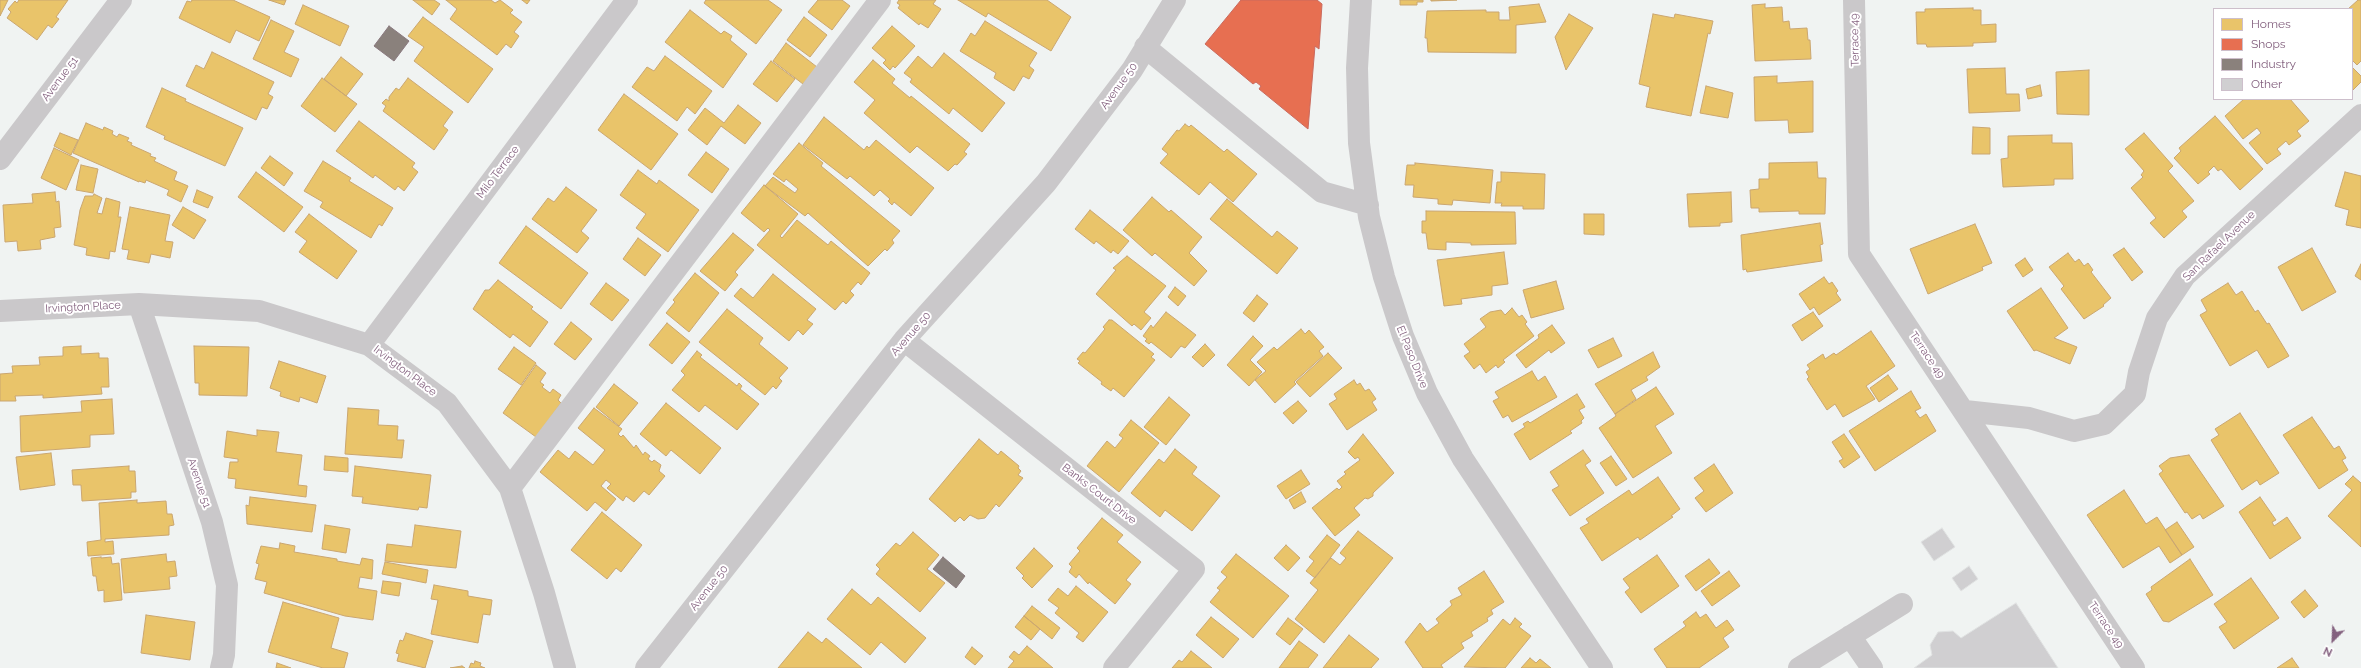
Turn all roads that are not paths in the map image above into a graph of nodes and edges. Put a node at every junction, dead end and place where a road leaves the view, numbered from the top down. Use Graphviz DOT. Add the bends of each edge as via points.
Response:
graph roads {
  1 [pos="121,0"];
  2 [pos="627,0"];
  3 [pos="880,0"];
  4 [pos="1175,0"];
  5 [pos="1362,0"];
  6 [pos="1854,0"];
  7 [pos="1146,47"];
  8 [pos="2361,116"];
  9 [pos="0,159"];
  10 [pos="1368,205"];
  11 [pos="139,304"];
  12 [pos="0,311"];
  13 [pos="904,340"];
  14 [pos="369,345"];
  15 [pos="1965,411"];
  16 [pos="510,488"];
  17 [pos="1902,604"];
  18 [pos="1850,636"];
  19 [pos="221,668"];
  20 [pos="565,668"];
  21 [pos="646,668"];
  22 [pos="1114,668"];
  23 [pos="1602,668"];
  24 [pos="1799,668"];
  25 [pos="1872,668"];
  26 [pos="2134,668"];
  1 -- 9 [label="street, Avenue 51"];
  2 -- 14 [label="street, Milo Terrace"];
  3 -- 16 [label="street"];
  4 -- 7 [label="street, Avenue 50"];
  5 -- 10 [label="street, El Paso Drive" via="1357,68 1358,128"];
  6 -- 15 [label="street, Terrace 49" via="1859,254"];
  7 -- 10 [label="street" via="1322,192"];
  7 -- 13 [label="street, Avenue 50" via="1128,76 1046,183"];
  8 -- 15 [label="street, San Rafael Avenue" via="2185,276 2157,318 2139,372 2135,394 2104,424 2074,431 2029,418"];
  10 -- 23 [label="street, El Paso Drive" via="1384,277 1403,336 1427,393 1463,459"];
  11 -- 12 [label="street, Irvington Place"];
  11 -- 14 [label="street, Irvington Place" via="258,311"];
  11 -- 19 [label="street, Avenue 51" via="212,522 227,585 224,655"];
  13 -- 21 [label="street, Avenue 50"];
  13 -- 22 [label="street, Banks Court Drive" via="1194,569"];
  14 -- 16 [label="street, Irvington Place" via="447,403"];
  15 -- 26 [label="street, Terrace 49"];
  16 -- 20 [label="street, Irvington Place"];
  17 -- 18 [label="street"];
  18 -- 24 [label="street"];
  18 -- 25 [label="street"];
}
